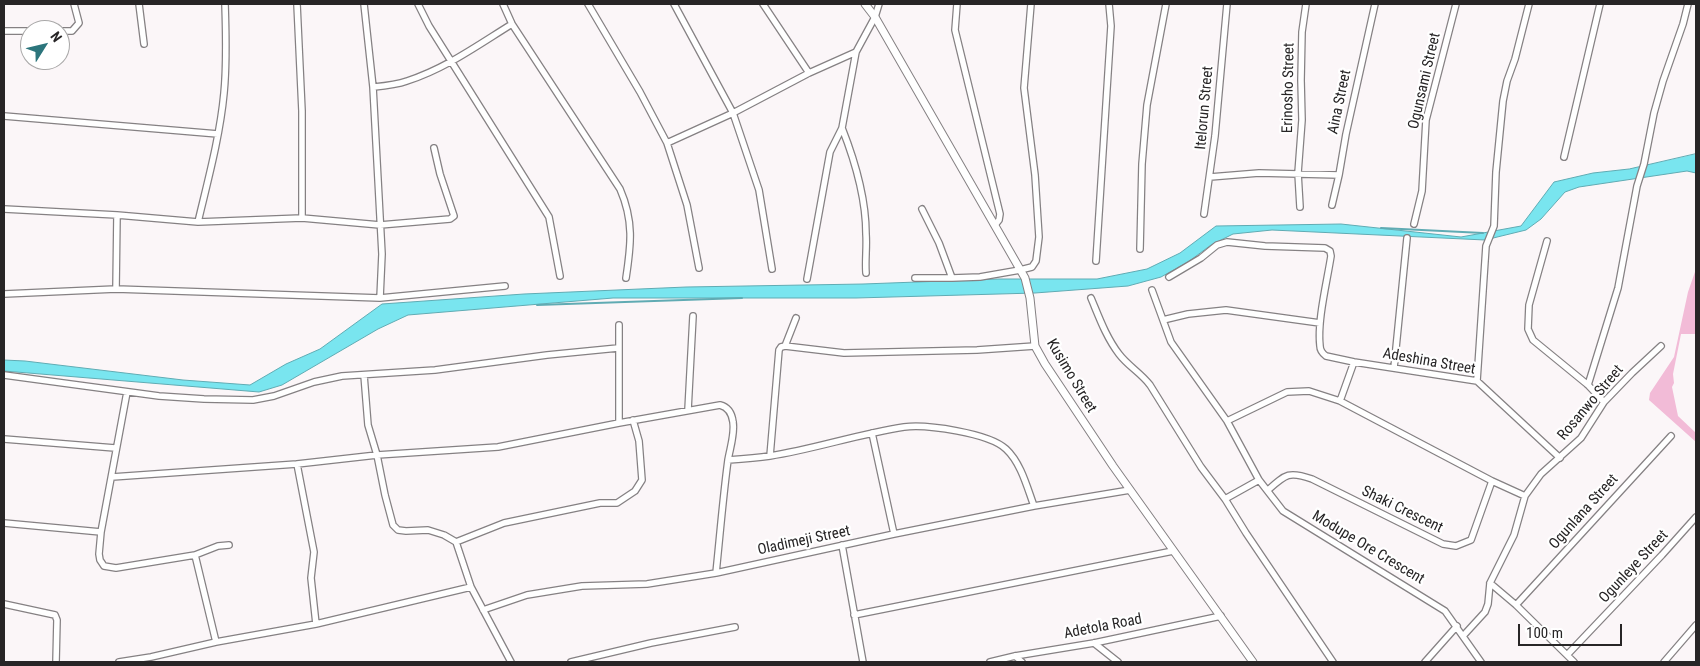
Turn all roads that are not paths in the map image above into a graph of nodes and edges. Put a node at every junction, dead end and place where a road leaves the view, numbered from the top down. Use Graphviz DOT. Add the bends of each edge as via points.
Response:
graph roads {
  1 [pos="74,4"];
  2 [pos="139,4"];
  3 [pos="225,4"];
  4 [pos="297,4"];
  5 [pos="364,4"];
  6 [pos="418,4"];
  7 [pos="503,4"];
  8 [pos="588,4"];
  9 [pos="674,4"];
  10 [pos="764,4"];
  11 [pos="865,4"];
  12 [pos="877,4"];
  13 [pos="957,4"];
  14 [pos="1031,4"];
  15 [pos="1109,4"];
  16 [pos="1166,4"];
  17 [pos="1227,4"];
  18 [pos="1306,4"];
  19 [pos="1375,4"];
  20 [pos="1456,4"];
  21 [pos="1529,4"];
  22 [pos="1600,4"];
  23 [pos="1688,4"];
  24 [pos="875,17"];
  25 [pos="512,24"];
  26 [pos="4,31"];
  27 [pos="20,31"];
  28 [pos="70,31"];
  29 [pos="144,44"];
  30 [pos="856,52"];
  31 [pos="452,61"];
  32 [pos="809,73"];
  33 [pos="373,87"];
  34 [pos="733,113"];
  35 [pos="4,116"];
  36 [pos="842,128"];
  37 [pos="218,134"];
  38 [pos="667,143"];
  39 [pos="434,148"];
  40 [pos="1564,157"];
  41 [pos="1298,173"];
  42 [pos="1340,175"];
  43 [pos="1210,177"];
  44 [pos="1332,206"];
  45 [pos="1300,207"];
  46 [pos="4,209"];
  47 [pos="922,209"];
  48 [pos="1204,214"];
  49 [pos="117,215"];
  50 [pos="302,218"];
  51 [pos="198,222"];
  52 [pos="1414,224"];
  53 [pos="380,225"];
  54 [pos="995,225"];
  55 [pos="1407,238"];
  56 [pos="1547,240"];
  57 [pos="1140,249"];
  58 [pos="1096,261"];
  59 [pos="699,268"];
  60 [pos="772,268"];
  61 [pos="1020,270"];
  62 [pos="866,273"];
  63 [pos="560,276"];
  64 [pos="1169,277"];
  65 [pos="626,278"];
  66 [pos="915,278"];
  67 [pos="952,278"];
  68 [pos="807,279"];
  69 [pos="505,286"];
  70 [pos="116,289"];
  71 [pos="1152,290"];
  72 [pos="4,294"];
  73 [pos="380,298"];
  74 [pos="1091,298"];
  75 [pos="693,316"];
  76 [pos="796,318"];
  77 [pos="1163,320"];
  78 [pos="1320,323"];
  79 [pos="619,324"];
  80 [pos="785,346"];
  81 [pos="1035,346"];
  82 [pos="1661,346"];
  83 [pos="618,348"];
  84 [pos="1354,362"];
  85 [pos="1394,368"];
  86 [pos="4,375"];
  87 [pos="364,375"];
  88 [pos="1477,381"];
  89 [pos="1588,385"];
  90 [pos="127,392"];
  91 [pos="1340,401"];
  92 [pos="1604,402"];
  93 [pos="688,410"];
  94 [pos="633,420"];
  95 [pos="1227,421"];
  96 [pos="619,422"];
  97 [pos="872,433"];
  98 [pos="1671,436"];
  99 [pos="4,439"];
  100 [pos="115,448"];
  101 [pos="377,455"];
  102 [pos="770,456"];
  103 [pos="1560,458"];
  104 [pos="728,460"];
  105 [pos="297,464"];
  106 [pos="112,477"];
  107 [pos="1259,480"];
  108 [pos="1492,481"];
  109 [pos="1130,490"];
  110 [pos="1268,490"];
  111 [pos="1524,496"];
  112 [pos="1226,499"];
  113 [pos="1034,506"];
  114 [pos="1696,517"];
  115 [pos="4,523"];
  116 [pos="101,532"];
  117 [pos="894,534"];
  118 [pos="456,542"];
  119 [pos="229,545"];
  120 [pos="842,545"];
  121 [pos="1173,551"];
  122 [pos="195,555"];
  123 [pos="716,573"];
  124 [pos="1490,583"];
  125 [pos="471,587"];
  126 [pos="4,604"];
  127 [pos="1516,606"];
  128 [pos="483,610"];
  129 [pos="854,616"];
  130 [pos="1221,616"];
  131 [pos="316,624"];
  132 [pos="1696,625"];
  133 [pos="1457,626"];
  134 [pos="735,627"];
  135 [pos="1463,636"];
  136 [pos="216,642"];
  137 [pos="1094,642"];
  138 [pos="1568,654"];
  139 [pos="1014,656"];
  140 [pos="56,662"];
  141 [pos="119,662"];
  142 [pos="511,662"];
  143 [pos="571,662"];
  144 [pos="863,662"];
  145 [pos="990,662"];
  146 [pos="1022,662"];
  147 [pos="1118,662"];
  148 [pos="1253,662"];
  149 [pos="1333,662"];
  150 [pos="1425,662"];
  151 [pos="1481,662"];
  152 [pos="1574,662"];
  153 [pos="1664,662"];
  1 -- 28 [label="street" via="79,24"];
  2 -- 29 [label="street"];
  3 -- 37 [label="street" via="226,57"];
  4 -- 50 [label="street"];
  5 -- 33 [label="street"];
  6 -- 31 [label="street"];
  7 -- 25 [label="street"];
  8 -- 38 [label="street"];
  9 -- 34 [label="street"];
  10 -- 32 [label="street"];
  11 -- 24 [label="street, Kusimo Street"];
  12 -- 24 [label="street"];
  13 -- 54 [label="street" via="956,30 1000,214"];
  14 -- 61 [label="street" via="1024,88 1039,237 1036,261"];
  15 -- 58 [label="street" via="1111,34"];
  16 -- 57 [label="street" via="1147,105"];
  17 -- 43 [label="street, Itelorun Street"];
  18 -- 41 [label="street, Erinosho Street"];
  19 -- 42 [label="street, Aina Street"];
  20 -- 52 [label="street, Ogunsami Street" via="1426,120 1422,191"];
  21 -- 88 [label="street" via="1503,101 1494,226 1486,246"];
  22 -- 40 [label="street"];
  23 -- 89 [label="street" via="1654,114 1618,288"];
  24 -- 30 [label="street"];
  24 -- 54 [label="street, Kusimo Street"];
  25 -- 31 [label="street"];
  25 -- 65 [label="street" via="626,202 632,230"];
  26 -- 27 [label="street"];
  30 -- 32 [label="street"];
  30 -- 36 [label="street"];
  31 -- 33 [label="street" via="406,82"];
  31 -- 63 [label="street" via="549,217"];
  32 -- 34 [label="street"];
  33 -- 53 [label="street"];
  34 -- 38 [label="street"];
  34 -- 60 [label="street" via="759,190"];
  35 -- 37 [label="street"];
  36 -- 62 [label="street" via="854,156 863,200"];
  36 -- 68 [label="street" via="830,152"];
  37 -- 51 [label="street"];
  38 -- 59 [label="street" via="687,205"];
  39 -- 53 [label="street" via="453,218"];
  41 -- 42 [label="street"];
  41 -- 43 [label="street"];
  41 -- 45 [label="street, Erinosho Street"];
  42 -- 44 [label="street, Aina Street"];
  43 -- 48 [label="street, Itelorun Street"];
  46 -- 49 [label="street"];
  47 -- 67 [label="street" via="940,243"];
  49 -- 51 [label="street"];
  49 -- 70 [label="street"];
  50 -- 51 [label="street"];
  50 -- 53 [label="street"];
  53 -- 73 [label="street"];
  54 -- 61 [label="street, Kusimo Street"];
  55 -- 85 [label="street"];
  56 -- 89 [label="street" via="1528,305 1528,329 1533,340"];
  61 -- 67 [label="street"];
  61 -- 81 [label="street, Kusimo Street" via="1029,296"];
  64 -- 78 [label="street" via="1227,242 1325,248 1330,251 1330,256"];
  66 -- 67 [label="street"];
  69 -- 73 [label="street"];
  70 -- 72 [label="street"];
  70 -- 73 [label="street"];
  71 -- 77 [label="street, Modupe Ore Crescent"];
  74 -- 112 [label="street" via="1120,355 1147,381 1201,467"];
  75 -- 93 [label="street"];
  76 -- 80 [label="street"];
  77 -- 78 [label="street" via="1226,310"];
  77 -- 95 [label="street, Modupe Ore Crescent" via="1171,342"];
  78 -- 84 [label="street, Adeshina Street" via="1322,353"];
  79 -- 83 [label="street"];
  80 -- 81 [label="street" via="844,353"];
  80 -- 102 [label="street" via="779,350"];
  81 -- 109 [label="street, Kusimo Street"];
  82 -- 92 [label="street, Rosanwo Street"];
  83 -- 87 [label="street" via="435,370"];
  83 -- 96 [label="street"];
  84 -- 85 [label="street, Adeshina Street"];
  84 -- 91 [label="street"];
  85 -- 88 [label="street, Adeshina Street"];
  86 -- 90 [label="street"];
  87 -- 90 [label="street" via="335,377 253,400"];
  87 -- 101 [label="street" via="368,425"];
  88 -- 103 [label="street, Adeshina Street"];
  89 -- 92 [label="street"];
  90 -- 100 [label="street"];
  91 -- 95 [label="street" via="1309,391 1287,392"];
  91 -- 108 [label="street"];
  92 -- 103 [label="street, Rosanwo Street" via="1581,438"];
  93 -- 94 [label="street"];
  93 -- 104 [label="street" via="720,404 726,406 734,425"];
  94 -- 96 [label="street"];
  94 -- 118 [label="street" via="639,441 642,480 635,491 617,503 600,503 504,523"];
  95 -- 107 [label="street, Modupe Ore Crescent"];
  96 -- 101 [label="street" via="498,447"];
  97 -- 102 [label="street"];
  97 -- 113 [label="street" via="906,427 934,428 967,433 998,443 1017,464"];
  97 -- 117 [label="street"];
  98 -- 127 [label="street, Ogunlana Street"];
  99 -- 100 [label="street"];
  100 -- 106 [label="street"];
  101 -- 105 [label="street"];
  101 -- 118 [label="street" via="385,495 398,530 428,530"];
  102 -- 104 [label="street"];
  103 -- 111 [label="street, Rosanwo Street"];
  104 -- 123 [label="street"];
  105 -- 106 [label="street"];
  105 -- 131 [label="street" via="314,552 312,578"];
  106 -- 116 [label="street"];
  107 -- 110 [label="street, Modupe Ore Crescent"];
  107 -- 112 [label="street"];
  108 -- 110 [label="street, Shaki Crescent" via="1471,540 1456,546 1443,544 1297,474 1289,475"];
  108 -- 111 [label="street"];
  109 -- 113 [label="street, Oladimeji Street"];
  109 -- 121 [label="street, Kusimo Street"];
  110 -- 133 [label="street, Modupe Ore Crescent" via="1283,511 1446,610"];
  111 -- 124 [label="street, Rosanwo Street" via="1514,535"];
  112 -- 149 [label="street"];
  113 -- 117 [label="street, Oladimeji Street"];
  114 -- 138 [label="street, Ogunleye Street"];
  115 -- 116 [label="street"];
  116 -- 122 [label="street" via="100,560 108,568"];
  117 -- 120 [label="street, Oladimeji Street"];
  118 -- 125 [label="street"];
  119 -- 122 [label="street"];
  120 -- 123 [label="street, Oladimeji Street"];
  120 -- 129 [label="street"];
  121 -- 129 [label="street"];
  121 -- 130 [label="street, Kusimo Street"];
  122 -- 136 [label="street"];
  123 -- 128 [label="street, Oladimeji Street" via="647,584 582,586 527,595"];
  124 -- 127 [label="street"];
  124 -- 135 [label="street, Rosanwo Street" via="1485,612"];
  125 -- 128 [label="street"];
  125 -- 131 [label="street"];
  126 -- 140 [label="street" via="55,615"];
  127 -- 138 [label="street"];
  128 -- 142 [label="street"];
  129 -- 144 [label="street"];
  130 -- 137 [label="street, Adetola Road"];
  130 -- 148 [label="street, Kusimo Street"];
  131 -- 136 [label="street"];
  132 -- 153 [label="street"];
  133 -- 135 [label="street, Modupe Ore Crescent"];
  133 -- 150 [label="street"];
  134 -- 143 [label="street"];
  135 -- 151 [label="street, Modupe Ore Crescent"];
  136 -- 141 [label="street"];
  137 -- 139 [label="street, Adetola Road"];
  137 -- 147 [label="street"];
  138 -- 152 [label="street"];
  139 -- 145 [label="street, Adetola Road"];
  139 -- 146 [label="street"];
}
